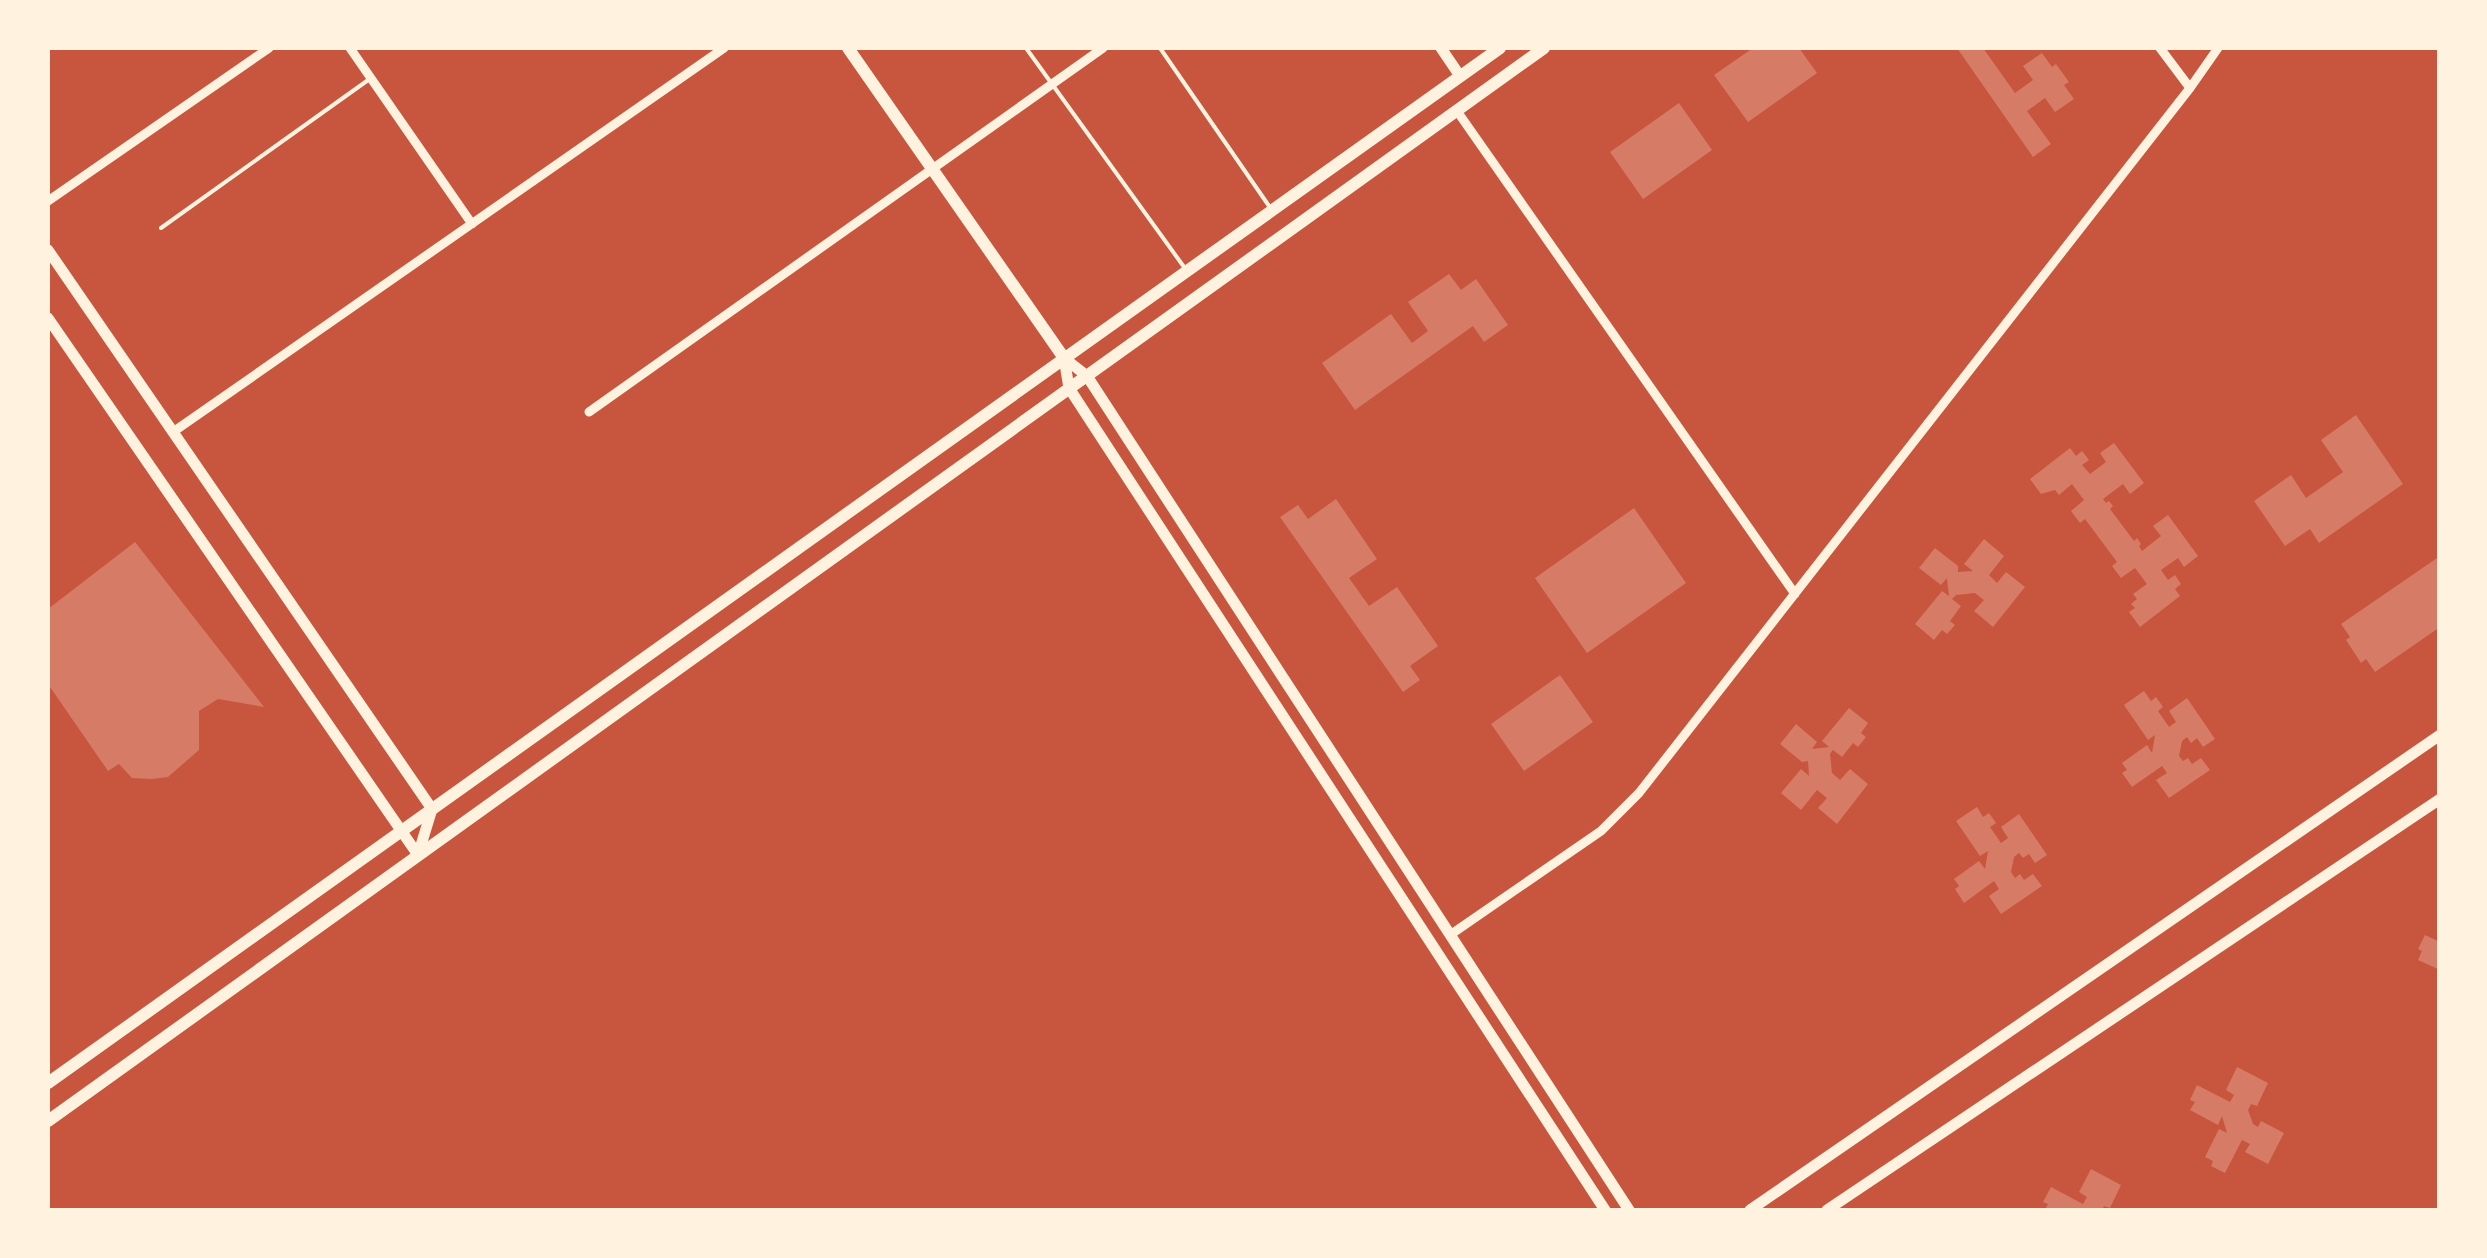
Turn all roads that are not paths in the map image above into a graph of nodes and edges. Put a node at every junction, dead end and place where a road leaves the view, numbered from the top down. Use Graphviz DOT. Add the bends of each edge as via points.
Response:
graph roads {
  1 [pos="269,48"];
  2 [pos="350,48"];
  3 [pos="724,48"];
  4 [pos="848,48"];
  5 [pos="1026,48"];
  6 [pos="1103,48"];
  7 [pos="1160,48"];
  8 [pos="1441,48"];
  9 [pos="1500,48"];
  10 [pos="1544,48"];
  11 [pos="2160,48"];
  12 [pos="2218,48"];
  13 [pos="1460,76"];
  14 [pos="370,78"];
  15 [pos="1052,84"];
  16 [pos="2190,88"];
  17 [pos="1456,110"];
  18 [pos="932,168"];
  19 [pos="48,201"];
  20 [pos="1272,210"];
  21 [pos="472,224"];
  22 [pos="161,228"];
  23 [pos="48,250"];
  24 [pos="1186,271"];
  25 [pos="48,318"];
  26 [pos="1064,358"];
  27 [pos="1087,376"];
  28 [pos="1069,388"];
  29 [pos="589,412"];
  30 [pos="173,432"];
  31 [pos="1795,594"];
  32 [pos="2440,735"];
  33 [pos="2440,800"];
  34 [pos="432,809"];
  35 [pos="401,831"];
  36 [pos="418,856"];
  37 [pos="1450,935"];
  38 [pos="48,1083"];
  39 [pos="48,1122"];
  40 [pos="1602,1208"];
  41 [pos="1629,1209"];
  42 [pos="1750,1210"];
  43 [pos="1827,1210"];
  1 -- 19 [label="street"];
  2 -- 14 [label="street"];
  3 -- 21 [label="street"];
  4 -- 18 [label="main road"];
  5 -- 15 [label="lane"];
  6 -- 15 [label="street"];
  7 -- 20 [label="lane"];
  8 -- 13 [label="street"];
  9 -- 13 [label="main road"];
  10 -- 17 [label="main road"];
  11 -- 16 [label="street"];
  12 -- 16 [label="street"];
  13 -- 20 [label="main road"];
  14 -- 21 [label="street"];
  14 -- 22 [label="lane"];
  15 -- 18 [label="street"];
  15 -- 24 [label="lane"];
  16 -- 31 [label="street"];
  17 -- 27 [label="main road"];
  17 -- 31 [label="street"];
  18 -- 26 [label="main road"];
  18 -- 29 [label="street"];
  20 -- 24 [label="main road"];
  21 -- 30 [label="street"];
  23 -- 30 [label="street"];
  24 -- 26 [label="main road"];
  25 -- 35 [label="street"];
  26 -- 27 [label="street"];
  26 -- 28 [label="street"];
  26 -- 34 [label="main road"];
  27 -- 28 [label="main road"];
  27 -- 37 [label="street"];
  28 -- 36 [label="main road"];
  28 -- 40 [label="street"];
  30 -- 34 [label="street"];
  31 -- 37 [label="street" via="1639,794 1602,831"];
  32 -- 42 [label="street"];
  33 -- 43 [label="street"];
  34 -- 35 [label="main road"];
  34 -- 36 [label="street"];
  35 -- 36 [label="street"];
  35 -- 38 [label="main road"];
  36 -- 39 [label="main road"];
  37 -- 41 [label="street"];
}
